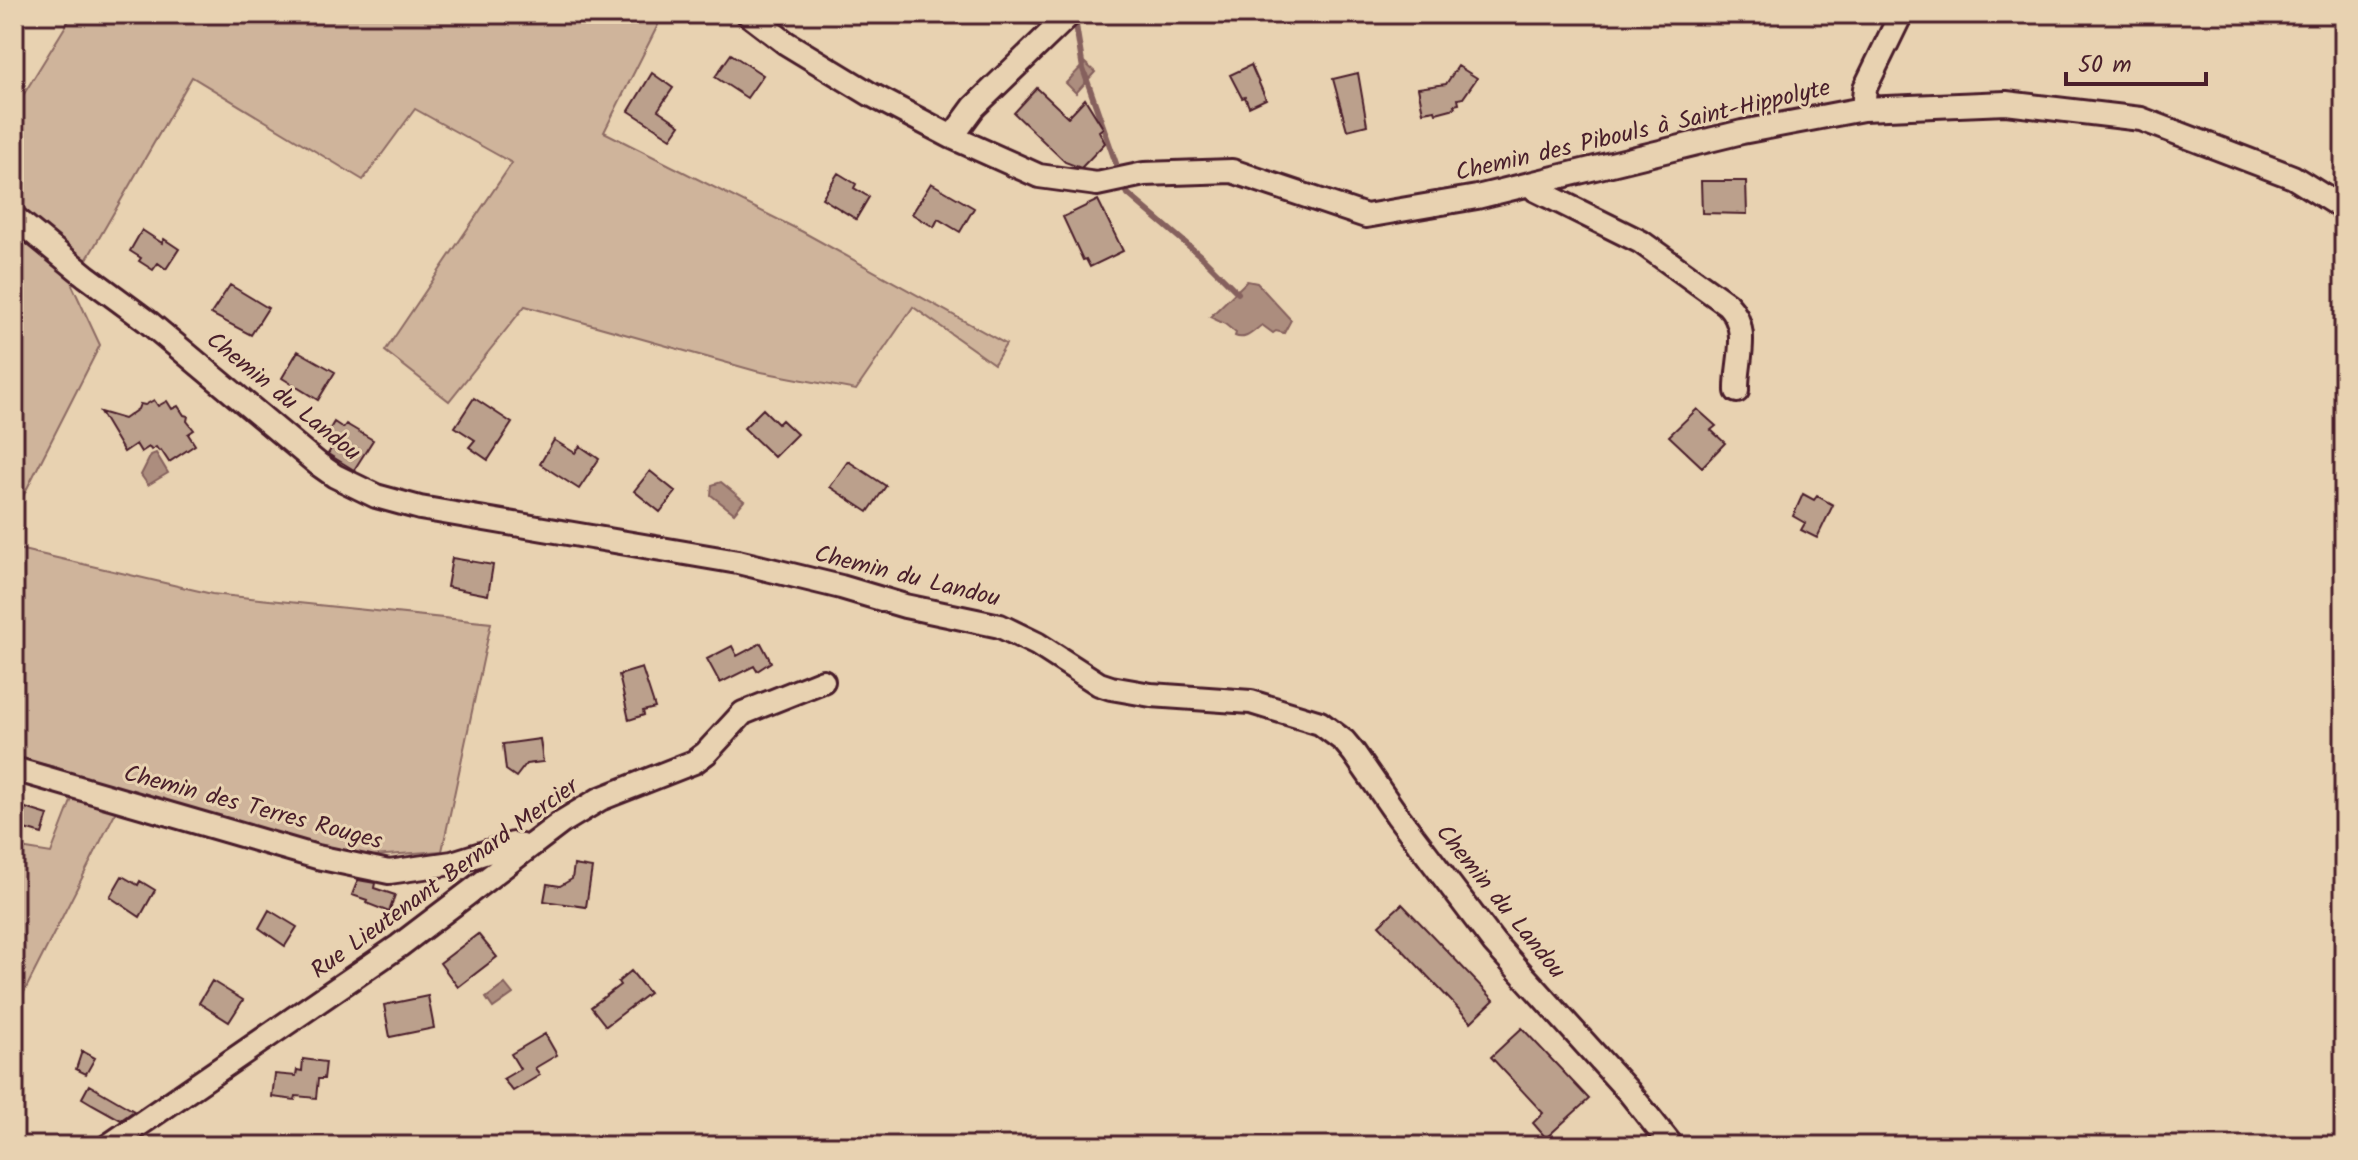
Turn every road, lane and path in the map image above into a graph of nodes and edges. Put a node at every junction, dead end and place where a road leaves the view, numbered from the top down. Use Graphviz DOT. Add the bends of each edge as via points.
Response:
graph roads {
  1 [pos="748,14"];
  2 [pos="1070,14"];
  3 [pos="1901,14"];
  4 [pos="1863,109"];
  5 [pos="952,137"];
  6 [pos="1534,184"];
  7 [pos="2344,209"];
  8 [pos="14,217"];
  9 [pos="1737,391"];
  10 [pos="823,681"];
  11 [pos="14,769"];
  12 [pos="525,850"];
  13 [pos="108,1146"];
  14 [pos="1672,1146"];
  1 -- 5 [label="street, Chemin des Pibouls à Saint-Hippolyte" via="858,87"];
  2 -- 5 [label="street" via="974,107"];
  3 -- 4 [label="street" via="1865,88"];
  4 -- 6 [label="street, Chemin des Pibouls à Saint-Hippolyte" via="1742,132"];
  4 -- 7 [label="street, Chemin des Pibouls à Saint-Hippolyte" via="2006,103 2141,119 2293,177"];
  5 -- 6 [label="street, Chemin des Pibouls à Saint-Hippolyte" via="1039,176 1097,184 1144,174 1232,171 1366,216"];
  6 -- 9 [label="street" via="1536,190 1641,242 1727,304 1742,333"];
  8 -- 14 [label="street, Chemin du Landou" via="318,464 376,496 826,583 1000,626 1111,688 1251,702 1320,723 1354,753 1494,943"];
  10 -- 12 [label="street, Rue Lieutenant Bernard Mercier" via="751,708 694,762 590,804"];
  11 -- 12 [label="street, Chemin des Terres Rouges" via="317,857 389,872 452,863 513,844"];
  12 -- 13 [label="street, Rue Lieutenant Bernard Mercier" via="399,946"];
}
